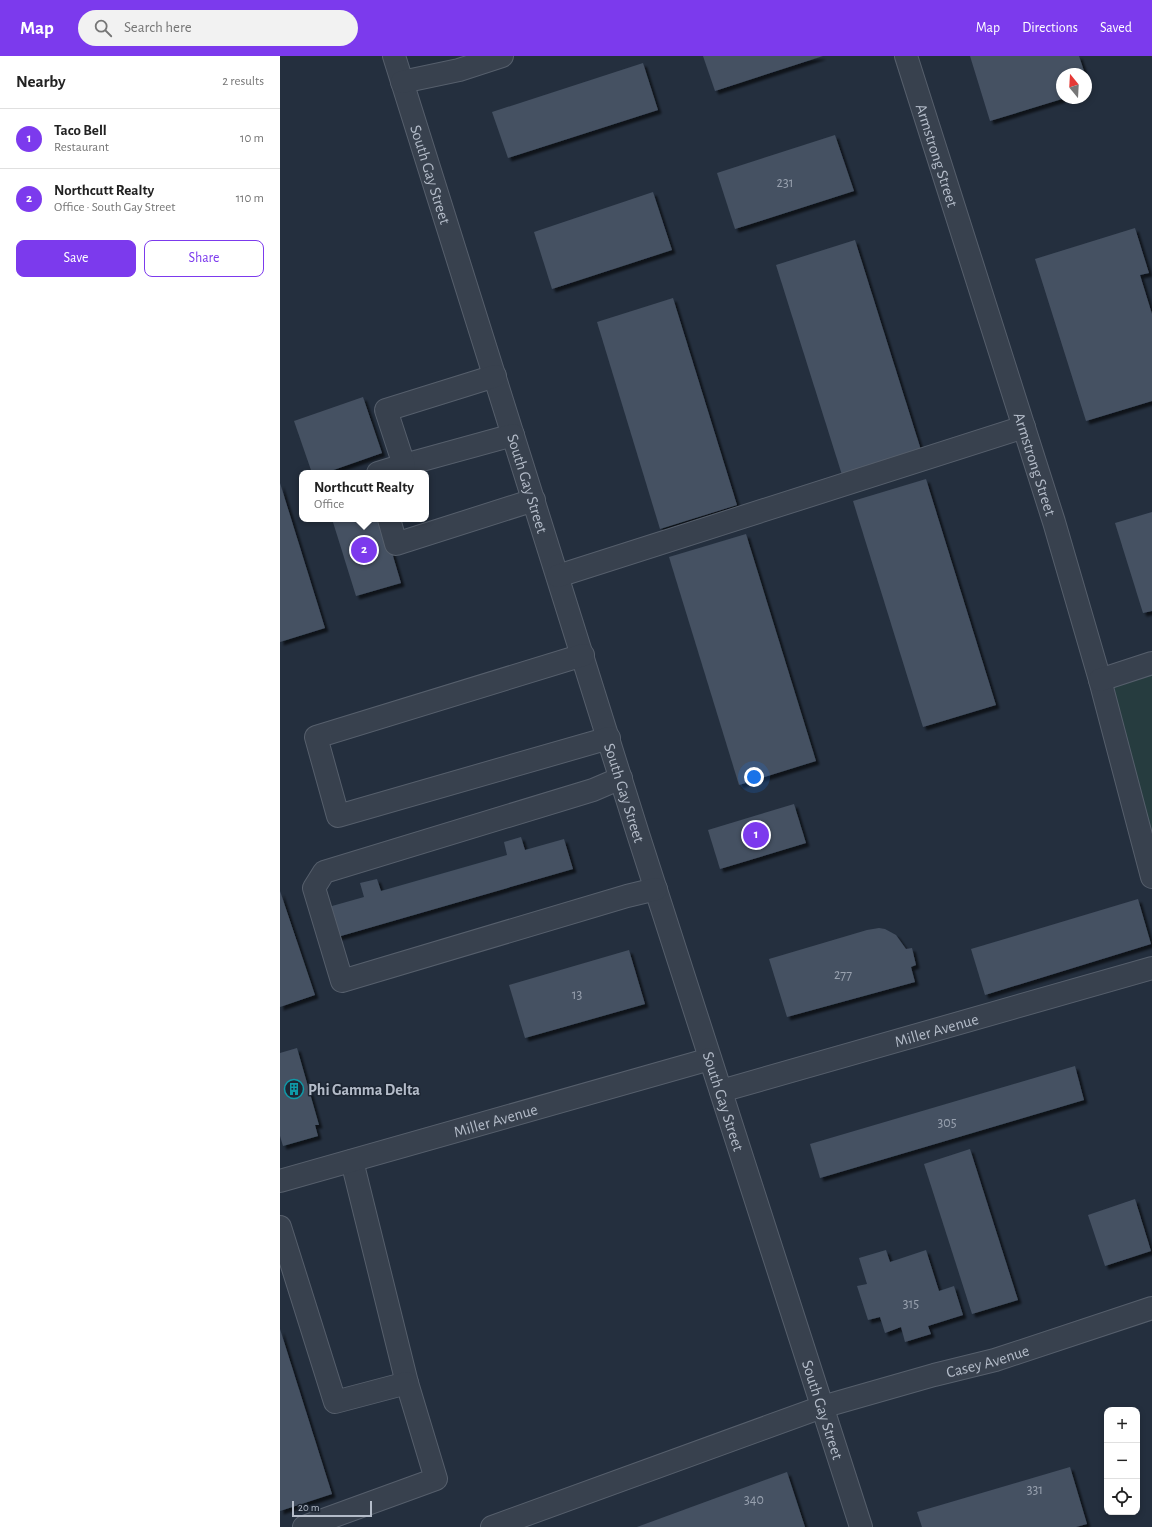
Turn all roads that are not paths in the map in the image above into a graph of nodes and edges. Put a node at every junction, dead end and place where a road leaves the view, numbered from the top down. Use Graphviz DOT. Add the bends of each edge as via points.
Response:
graph roads {
  1 [pos="394,56"];
  2 [pos="502,56"];
  3 [pos="906,56"];
  4 [pos="402,82"];
  5 [pos="495,376"];
  6 [pos="1024,427"];
  7 [pos="513,435"];
  8 [pos="404,465"];
  9 [pos="388,470"];
  10 [pos="534,500"];
  11 [pos="389,522"];
  12 [pos="558,576"];
  13 [pos="583,655"];
  14 [pos="1152,663"];
  15 [pos="1100,680"];
  16 [pos="609,738"];
  17 [pos="621,778"];
  18 [pos="1152,877"];
  19 [pos="656,889"];
  20 [pos="1152,968"];
  21 [pos="710,1058"];
  22 [pos="721,1091"];
  23 [pos="352,1161"];
  24 [pos="280,1181"];
  25 [pos="280,1227"];
  26 [pos="1152,1308"];
  27 [pos="407,1383"];
  28 [pos="822,1407"];
  29 [pos="522,1522"];
  30 [pos="304,1527"];
  31 [pos="492,1527"];
  32 [pos="860,1527"];
  1 -- 4 [label="street, South Gay Street"];
  2 -- 4 [label="street" via="459,70"];
  3 -- 6 [label="street, Armstrong Street"];
  4 -- 5 [label="street, South Gay Street"];
  5 -- 7 [label="street, South Gay Street"];
  5 -- 8 [label="street" via="386,410"];
  6 -- 12 [label="street"];
  6 -- 15 [label="street, Armstrong Street"];
  7 -- 8 [label="street"];
  7 -- 10 [label="street, South Gay Street"];
  8 -- 9 [label="street"];
  10 -- 11 [label="street" via="396,544"];
  10 -- 12 [label="street, South Gay Street"];
  12 -- 13 [label="street, South Gay Street"];
  13 -- 16 [label="street, South Gay Street"];
  13 -- 16 [label="street" via="316,737 338,816"];
  14 -- 15 [label="street"];
  15 -- 18 [label="street, Armstrong Street"];
  16 -- 17 [label="street, South Gay Street"];
  17 -- 19 [label="street, South Gay Street"];
  17 -- 19 [label="street" via="593,790 324,872 314,888 342,981"];
  19 -- 21 [label="street, South Gay Street"];
  20 -- 22 [label="street, Miller Avenue"];
  21 -- 22 [label="street, South Gay Street"];
  21 -- 23 [label="street, Miller Avenue"];
  22 -- 28 [label="street, South Gay Street"];
  23 -- 24 [label="street, Miller Avenue"];
  23 -- 27 [label="street"];
  25 -- 27 [label="street" via="335,1402"];
  26 -- 28 [label="street, Casey Avenue" via="995,1360"];
  27 -- 30 [label="street" via="436,1479"];
  28 -- 29 [label="street, Casey Avenue"];
  28 -- 32 [label="street, South Gay Street"];
  29 -- 31 [label="street, Casey Avenue"];
}
